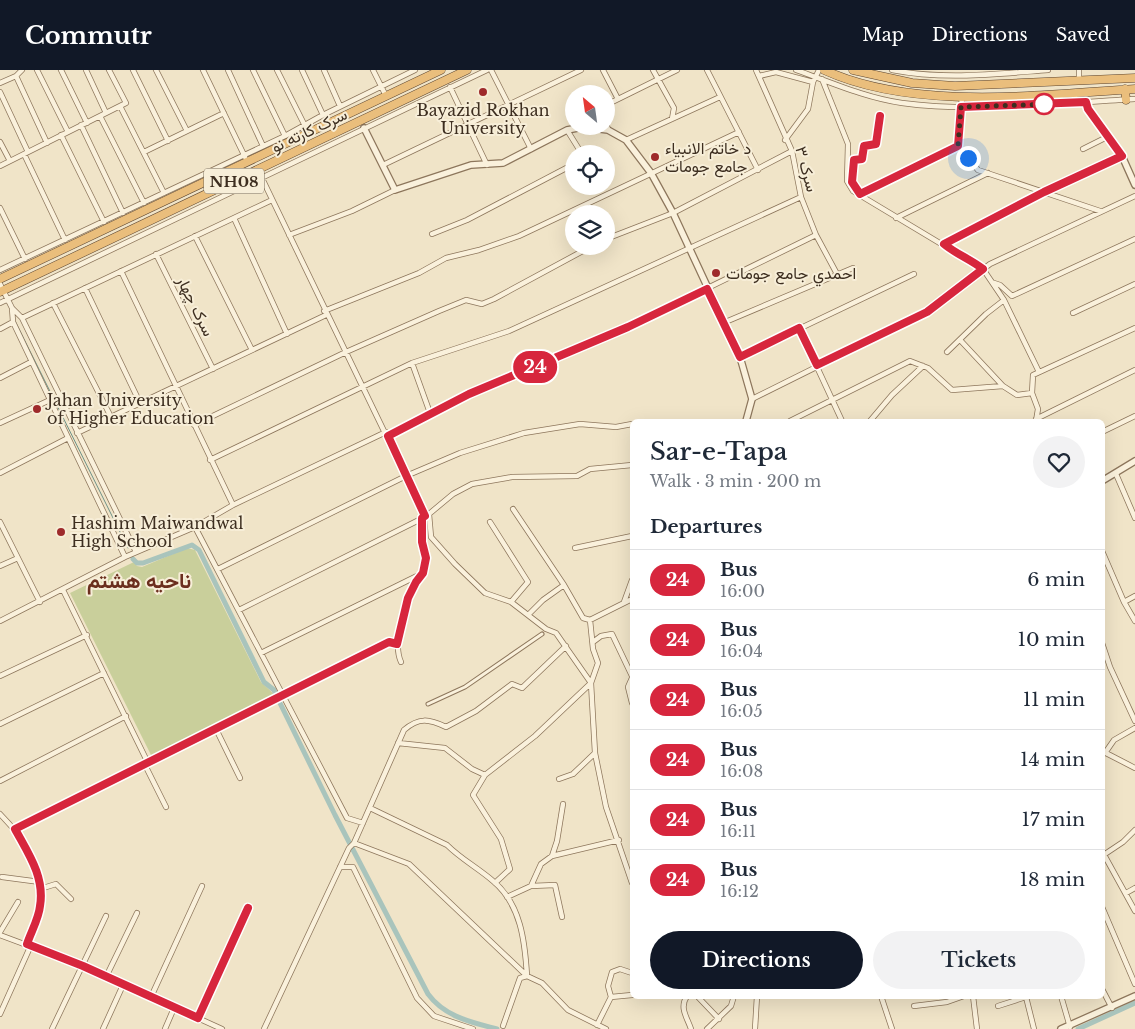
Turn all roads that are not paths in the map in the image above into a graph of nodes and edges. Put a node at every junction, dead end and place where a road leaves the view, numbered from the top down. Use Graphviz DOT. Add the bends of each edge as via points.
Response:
graph roads {
  1 [pos="21,70"];
  2 [pos="37,70"];
  3 [pos="61,70"];
  4 [pos="86,70"];
  5 [pos="109,70"];
  6 [pos="133,70"];
  7 [pos="156,70"];
  8 [pos="203,70"];
  9 [pos="228,70"];
  10 [pos="253,70"];
  11 [pos="277,70"];
  12 [pos="302,70"];
  13 [pos="324,70"];
  14 [pos="373,70"];
  15 [pos="413,70"];
  16 [pos="441,70"];
  17 [pos="468,70"];
  18 [pos="487,70"];
  19 [pos="491,70"];
  20 [pos="582,70"];
  21 [pos="603,70"];
  22 [pos="653,70"];
  23 [pos="677,70"];
  24 [pos="707,70"];
  25 [pos="756,70"];
  26 [pos="796,70"];
  27 [pos="819,70"];
  28 [pos="824,70"];
  29 [pos="852,70"];
  30 [pos="892,70"];
  31 [pos="1048,70"];
  32 [pos="1080,70"];
  33 [pos="1030,71"];
  34 [pos="992,72"];
  35 [pos="864,74"];
  36 [pos="881,74"];
  37 [pos="16,76"];
  38 [pos="759,76"];
  39 [pos="1135,78"];
  40 [pos="658,79"];
  41 [pos="814,79"];
  42 [pos="822,80"];
  43 [pos="1079,81"];
  44 [pos="0,83"];
  45 [pos="862,83"];
  46 [pos="912,83"];
  47 [pos="1031,83"];
  48 [pos="995,84"];
  49 [pos="381,86"];
  50 [pos="450,87"];
  51 [pos="1135,88"];
  52 [pos="1125,89"];
  53 [pos="0,92"];
  54 [pos="910,93"];
  55 [pos="386,96"];
  56 [pos="720,97"];
  57 [pos="962,97"];
  58 [pos="618,99"];
  59 [pos="1135,99"];
  60 [pos="615,100"];
  61 [pos="1126,100"];
  62 [pos="1086,102"];
  63 [pos="508,105"];
  64 [pos="120,106"];
  65 [pos="340,106"];
  66 [pos="961,107"];
  67 [pos="106,113"];
  68 [pos="224,113"];
  69 [pos="323,115"];
  70 [pos="100,116"];
  71 [pos="880,116"];
  72 [pos="672,118"];
  73 [pos="87,123"];
  74 [pos="468,125"];
  75 [pos="81,126"];
  76 [pos="304,126"];
  77 [pos="364,128"];
  78 [pos="187,131"];
  79 [pos="565,131"];
  80 [pos="68,132"];
  81 [pos="739,132"];
  82 [pos="615,134"];
  83 [pos="61,135"];
  84 [pos="285,136"];
  85 [pos="1109,136"];
  86 [pos="168,140"];
  87 [pos="626,140"];
  88 [pos="785,140"];
  89 [pos="0,142"];
  90 [pos="47,143"];
  91 [pos="263,146"];
  92 [pos="958,146"];
  93 [pos="530,149"];
  94 [pos="1083,149"];
  95 [pos="792,151"];
  96 [pos="144,152"];
  97 [pos="26,153"];
  98 [pos="244,156"];
  99 [pos="1122,156"];
  100 [pos="10,161"];
  101 [pos="248,164"];
  102 [pos="487,164"];
  103 [pos="0,166"];
  104 [pos="383,166"];
  105 [pos="565,169"];
  106 [pos="258,170"];
  107 [pos="758,170"];
  108 [pos="651,173"];
  109 [pos="988,173"];
  110 [pos="262,178"];
  111 [pos="1135,185"];
  112 [pos="395,190"];
  113 [pos="1044,192"];
  114 [pos="164,193"];
  115 [pos="860,194"];
  116 [pos="1135,196"];
  117 [pos="801,197"];
  118 [pos="272,200"];
  119 [pos="144,203"];
  120 [pos="0,208"];
  121 [pos="1100,211"];
  122 [pos="124,213"];
  123 [pos="673,213"];
  124 [pos="234,218"];
  125 [pos="896,218"];
  126 [pos="104,222"];
  127 [pos="432,234"];
  128 [pos="816,234"];
  129 [pos="289,235"];
  130 [pos="195,236"];
  131 [pos="615,236"];
  132 [pos="1135,239"];
  133 [pos="65,240"];
  134 [pos="944,244"];
  135 [pos="689,249"];
  136 [pos="156,254"];
  137 [pos="575,255"];
  138 [pos="25,259"];
  139 [pos="853,268"];
  140 [pos="983,269"];
  141 [pos="0,270"];
  142 [pos="121,271"];
  143 [pos="837,274"];
  144 [pos="914,274"];
  145 [pos="0,279"];
  146 [pos="994,283"];
  147 [pos="1135,284"];
  148 [pos="85,288"];
  149 [pos="1,289"];
  150 [pos="707,289"];
  151 [pos="8,300"];
  152 [pos="1004,300"];
  153 [pos="0,303"];
  154 [pos="54,303"];
  155 [pos="12,308"];
  156 [pos="325,313"];
  157 [pos="1073,313"];
  158 [pos="22,318"];
  159 [pos="13,322"];
  160 [pos="723,322"];
  161 [pos="799,328"];
  162 [pos="1135,328"];
  163 [pos="0,329"];
  164 [pos="287,334"];
  165 [pos="961,341"];
  166 [pos="252,350"];
  167 [pos="346,352"];
  168 [pos="947,352"];
  169 [pos="740,357"];
  170 [pos="31,362"];
  171 [pos="412,363"];
  172 [pos="817,365"];
  173 [pos="923,366"];
  174 [pos="213,369"];
  175 [pos="1135,370"];
  176 [pos="1039,372"];
  177 [pos="0,378"];
  178 [pos="1003,386"];
  179 [pos="175,387"];
  180 [pos="364,388"];
  181 [pos="1032,394"];
  182 [pos="752,399"];
  183 [pos="50,400"];
  184 [pos="834,401"];
  185 [pos="140,404"];
  186 [pos="430,413"];
  187 [pos="1135,416"];
  188 [pos="111,417"];
  189 [pos="747,419"];
  190 [pos="794,419"];
  191 [pos="841,419"];
  192 [pos="872,419"];
  193 [pos="1036,419"];
  194 [pos="1038,419"];
  195 [pos="0,423"];
  196 [pos="630,424"];
  197 [pos="194,425"];
  198 [pos="1105,431"];
  199 [pos="77,433"];
  200 [pos="387,434"];
  201 [pos="68,438"];
  202 [pos="210,460"];
  203 [pos="1135,461"];
  204 [pos="630,464"];
  205 [pos="0,472"];
  206 [pos="1116,474"];
  207 [pos="406,476"];
  208 [pos="1105,480"];
  209 [pos="233,505"];
  210 [pos="513,509"];
  211 [pos="1134,509"];
  212 [pos="425,516"];
  213 [pos="1135,518"];
  214 [pos="0,522"];
  215 [pos="490,522"];
  216 [pos="195,527"];
  217 [pos="630,536"];
  218 [pos="575,548"];
  219 [pos="136,552"];
  220 [pos="18,558"];
  221 [pos="125,558"];
  222 [pos="1105,558"];
  223 [pos="0,566"];
  224 [pos="218,569"];
  225 [pos="423,573"];
  226 [pos="564,585"];
  227 [pos="630,586"];
  228 [pos="63,590"];
  229 [pos="1135,596"];
  230 [pos="630,600"];
  231 [pos="40,602"];
  232 [pos="511,602"];
  233 [pos="624,602"];
  234 [pos="1124,602"];
  235 [pos="239,610"];
  236 [pos="528,615"];
  237 [pos="590,620"];
  238 [pos="0,621"];
  239 [pos="1135,621"];
  240 [pos="542,634"];
  241 [pos="87,635"];
  242 [pos="593,642"];
  243 [pos="397,644"];
  244 [pos="566,646"];
  245 [pos="1105,652"];
  246 [pos="261,653"];
  247 [pos="401,662"];
  248 [pos="104,673"];
  249 [pos="630,673"];
  250 [pos="0,676"];
  251 [pos="630,682"];
  252 [pos="591,683"];
  253 [pos="630,695"];
  254 [pos="279,698"];
  255 [pos="428,704"];
  256 [pos="126,716"];
  257 [pos="1135,721"];
  258 [pos="0,724"];
  259 [pos="1135,728"];
  260 [pos="216,729"];
  261 [pos="398,742"];
  262 [pos="1105,751"];
  263 [pos="595,753"];
  264 [pos="1105,753"];
  265 [pos="146,764"];
  266 [pos="1135,768"];
  267 [pos="485,775"];
  268 [pos="240,778"];
  269 [pos="559,779"];
  270 [pos="0,781"];
  271 [pos="563,804"];
  272 [pos="166,806"];
  273 [pos="370,808"];
  274 [pos="0,814"];
  275 [pos="363,823"];
  276 [pos="15,829"];
  277 [pos="1135,830"];
  278 [pos="619,840"];
  279 [pos="354,843"];
  280 [pos="1105,851"];
  281 [pos="1105,854"];
  282 [pos="552,856"];
  283 [pos="340,867"];
  284 [pos="630,876"];
  285 [pos="2,878"];
  286 [pos="40,882"];
  287 [pos="495,882"];
  288 [pos="202,886"];
  289 [pos="531,886"];
  290 [pos="1135,888"];
  291 [pos="40,889"];
  292 [pos="1126,892"];
  293 [pos="507,897"];
  294 [pos="72,900"];
  295 [pos="18,902"];
  296 [pos="248,908"];
  297 [pos="1135,911"];
  298 [pos="137,913"];
  299 [pos="1105,914"];
  300 [pos="106,916"];
  301 [pos="562,917"];
  302 [pos="0,934"];
  303 [pos="29,944"];
  304 [pos="83,966"];
  305 [pos="630,972"];
  306 [pos="527,976"];
  307 [pos="106,977"];
  308 [pos="1135,984"];
  309 [pos="123,985"];
  310 [pos="630,995"];
  311 [pos="1105,995"];
  312 [pos="1135,996"];
  313 [pos="611,997"];
  314 [pos="151,998"];
  315 [pos="685,999"];
  316 [pos="700,999"];
  317 [pos="733,999"];
  318 [pos="757,999"];
  319 [pos="882,999"];
  320 [pos="946,999"];
  321 [pos="973,999"];
  322 [pos="1021,999"];
  323 [pos="1028,999"];
  324 [pos="1061,999"];
  325 [pos="914,1006"];
  326 [pos="998,1006"];
  327 [pos="174,1008"];
  328 [pos="1112,1008"];
  329 [pos="0,1014"];
  330 [pos="198,1018"];
  331 [pos="719,1019"];
  332 [pos="597,1025"];
  333 [pos="503,1026"];
  334 [pos="1070,1026"];
  335 [pos="213,1027"];
  336 [pos="52,1029"];
  337 [pos="103,1029"];
  338 [pos="164,1029"];
  339 [pos="222,1029"];
  340 [pos="264,1029"];
  341 [pos="473,1029"];
  342 [pos="606,1029"];
  343 [pos="691,1029"];
  344 [pos="707,1029"];
  345 [pos="755,1029"];
  346 [pos="892,1029"];
  347 [pos="977,1029"];
  348 [pos="1034,1029"];
  349 [pos="1061,1029"];
  1 -- 37 [label="street"];
  2 -- 80 [label="street"];
  3 -- 73 [label="street"];
  4 -- 67 [label="street"];
  5 -- 64 [label="street" via="126,103"];
  6 -- 86 [label="street"];
  7 -- 78 [label="street"];
  8 -- 68 [label="street"];
  9 -- 91 [label="street"];
  10 -- 84 [label="street"];
  11 -- 76 [label="street"];
  12 -- 69 [label="street"];
  13 -- 65 [label="street"];
  14 -- 49 [label="street"];
  15 -- 49 [label="street"];
  16 -- 55 [label="highway, سرک کارته نو / NH08"];
  17 -- 106 [label="highway, سرک کارته نو / NH08"];
  18 -- 50 [label="street"];
  19 -- 63 [label="street"];
  20 -- 63 [label="street"];
  21 -- 58 [label="street"];
  22 -- 40 [label="street"];
  23 -- 40 [label="street"];
  24 -- 56 [label="street"];
  25 -- 38 [label="street, سرک ۳"];
  26 -- 41 [label="street"];
  27 -- 41 [label="street"];
  28 -- 45 [label="highway"];
  29 -- 35 [label="highway"];
  30 -- 34 [label="street" via="934,75"];
  31 -- 33 [label="street"];
  32 -- 43 [label="street"];
  33 -- 34 [label="street"];
  33 -- 47 [label="street"];
  34 -- 48 [label="street"];
  35 -- 36 [label="highway"];
  35 -- 45 [label="highway"];
  36 -- 46 [label="highway"];
  37 -- 44 [label="street"];
  37 -- 90 [label="street"];
  38 -- 41 [label="street" via="776,72"];
  38 -- 88 [label="street, سرک ۳"];
  39 -- 43 [label="highway"];
  40 -- 58 [label="street"];
  40 -- 72 [label="street" via="674,108"];
  41 -- 42 [label="street"];
  41 -- 88 [label="street" via="808,110"];
  42 -- 66 [label="street" via="901,103"];
  42 -- 115 [label="street" via="848,144 847,181 853,191"];
  43 -- 47 [label="highway"];
  45 -- 54 [label="highway"];
  46 -- 48 [label="highway"];
  46 -- 54 [label="highway"];
  47 -- 48 [label="highway"];
  49 -- 55 [label="street"];
  49 -- 65 [label="street"];
  50 -- 74 [label="street"];
  50 -- 77 [label="street"];
  51 -- 52 [label="highway"];
  52 -- 57 [label="highway"];
  52 -- 61 [label="highway"];
  53 -- 97 [label="street"];
  54 -- 57 [label="highway"];
  55 -- 101 [label="highway, سرک کارته نو / NH08"];
  56 -- 72 [label="street"];
  56 -- 81 [label="street"];
  57 -- 66 [label="street"];
  58 -- 60 [label="street"];
  59 -- 61 [label="street"];
  61 -- 62 [label="street"];
  62 -- 66 [label="street"];
  62 -- 85 [label="street"];
  63 -- 74 [label="street"];
  63 -- 93 [label="street"];
  64 -- 67 [label="street"];
  64 -- 96 [label="street"];
  65 -- 69 [label="street"];
  66 -- 92 [label="street"];
  67 -- 70 [label="street"];
  68 -- 78 [label="street"];
  68 -- 98 [label="street"];
  69 -- 76 [label="street"];
  70 -- 73 [label="street"];
  70 -- 119 [label="street"];
  71 -- 115 [label="street" via="876,144 864,146 862,159 854,160 852,182"];
  72 -- 87 [label="street"];
  73 -- 75 [label="street"];
  74 -- 102 [label="street"];
  74 -- 104 [label="street"];
  75 -- 80 [label="street"];
  75 -- 122 [label="street"];
  76 -- 84 [label="street"];
  77 -- 104 [label="street"];
  77 -- 110 [label="street"];
  78 -- 86 [label="street"];
  79 -- 93 [label="street"];
  80 -- 83 [label="street"];
  81 -- 107 [label="street"];
  81 -- 108 [label="street"];
  82 -- 87 [label="street"];
  83 -- 90 [label="street"];
  83 -- 126 [label="street"];
  84 -- 91 [label="street"];
  85 -- 94 [label="street"];
  85 -- 99 [label="street"];
  86 -- 96 [label="street"];
  87 -- 108 [label="street"];
  88 -- 95 [label="street, سرک ۳"];
  89 -- 100 [label="street"];
  90 -- 97 [label="street"];
  91 -- 98 [label="street"];
  92 -- 109 [label="street" via="978,170"];
  92 -- 115 [label="street"];
  93 -- 102 [label="street" via="503,163"];
  95 -- 107 [label="street"];
  95 -- 117 [label="street, سرک ۳"];
  96 -- 114 [label="street"];
  97 -- 100 [label="street"];
  97 -- 133 [label="street"];
  98 -- 101 [label="street"];
  98 -- 114 [label="street"];
  99 -- 111 [label="street"];
  99 -- 113 [label="street"];
  100 -- 103 [label="street"];
  101 -- 145 [label="highway, سرک کارته نو / NH08"];
  102 -- 112 [label="street" via="471,165"];
  104 -- 112 [label="street"];
  105 -- 127 [label="street"];
  106 -- 110 [label="street"];
  106 -- 149 [label="highway, سرک کارته نو / NH08"];
  107 -- 123 [label="street"];
  108 -- 123 [label="street"];
  108 -- 156 [label="street" via="518,236 446,258"];
  109 -- 113 [label="street"];
  109 -- 125 [label="street"];
  110 -- 118 [label="street"];
  110 -- 151 [label="street"];
  112 -- 129 [label="street" via="334,219"];
  113 -- 121 [label="street"];
  113 -- 134 [label="street"];
  114 -- 119 [label="street"];
  115 -- 125 [label="street"];
  116 -- 121 [label="street"];
  117 -- 128 [label="street, سرک ۳"];
  117 -- 135 [label="street"];
  118 -- 124 [label="street"];
  118 -- 129 [label="street"];
  119 -- 122 [label="street"];
  120 -- 138 [label="street"];
  121 -- 140 [label="street"];
  122 -- 126 [label="street"];
  123 -- 131 [label="street"];
  123 -- 135 [label="street"];
  124 -- 130 [label="street"];
  124 -- 164 [label="street"];
  125 -- 134 [label="street"];
  126 -- 133 [label="street"];
  128 -- 143 [label="street, سرک ۳"];
  128 -- 150 [label="street"];
  129 -- 156 [label="street"];
  130 -- 136 [label="street"];
  130 -- 166 [label="street"];
  132 -- 146 [label="street" via="1012,296"];
  133 -- 138 [label="street"];
  134 -- 140 [label="street"];
  135 -- 150 [label="street"];
  135 -- 171 [label="street" via="509,332"];
  136 -- 142 [label="street"];
  136 -- 174 [label="street, سرک چهار"];
  137 -- 167 [label="street" via="494,299 482,304 466,300"];
  138 -- 141 [label="street"];
  139 -- 143 [label="street"];
  140 -- 146 [label="street"];
  140 -- 172 [label="street" via="927,312"];
  142 -- 148 [label="street"];
  142 -- 179 [label="street"];
  143 -- 160 [label="street"];
  144 -- 161 [label="street"];
  146 -- 152 [label="street"];
  147 -- 157 [label="street"];
  148 -- 154 [label="street"];
  148 -- 185 [label="street"];
  149 -- 151 [label="street"];
  150 -- 160 [label="street"];
  150 -- 186 [label="street"];
  151 -- 153 [label="street"];
  151 -- 155 [label="street"];
  152 -- 165 [label="street"];
  152 -- 176 [label="street"];
  154 -- 158 [label="street"];
  154 -- 188 [label="street"];
  155 -- 158 [label="street"];
  155 -- 159 [label="street"];
  156 -- 164 [label="street"];
  156 -- 167 [label="street"];
  158 -- 199 [label="street"];
  159 -- 163 [label="street"];
  159 -- 170 [label="street"];
  160 -- 169 [label="street"];
  161 -- 169 [label="street"];
  161 -- 172 [label="street"];
  162 -- 176 [label="street"];
  164 -- 166 [label="street"];
  165 -- 168 [label="street"];
  165 -- 178 [label="street"];
  166 -- 174 [label="street"];
  167 -- 180 [label="street"];
  167 -- 197 [label="street"];
  169 -- 182 [label="street"];
  170 -- 177 [label="street"];
  170 -- 183 [label="street"];
  171 -- 180 [label="street"];
  171 -- 186 [label="street"];
  172 -- 182 [label="street"];
  172 -- 184 [label="street"];
  173 -- 178 [label="street" via="952,390"];
  173 -- 184 [label="street" via="910,361"];
  173 -- 192 [label="street"];
  174 -- 179 [label="street"];
  175 -- 194 [label="street"];
  176 -- 181 [label="street" via="1032,376"];
  178 -- 181 [label="street" via="1018,395"];
  179 -- 185 [label="street"];
  179 -- 197 [label="street"];
  180 -- 200 [label="street"];
  180 -- 202 [label="street"];
  181 -- 193 [label="street" via="1038,409"];
  182 -- 189 [label="street"];
  183 -- 195 [label="street"];
  183 -- 201 [label="street"];
  184 -- 190 [label="street"];
  184 -- 191 [label="street"];
  185 -- 188 [label="street"];
  186 -- 200 [label="street"];
  187 -- 198 [label="street"];
  188 -- 199 [label="street"];
  196 -- 207 [label="street" via="616,427 580,424 524,433 460,453"];
  197 -- 202 [label="street"];
  199 -- 219 [label="street"];
  200 -- 207 [label="street"];
  200 -- 209 [label="street"];
  201 -- 205 [label="street"];
  201 -- 221 [label="street"];
  202 -- 209 [label="street"];
  203 -- 206 [label="street"];
  204 -- 212 [label="street" via="590,469 578,476 512,476 472,484"];
  206 -- 208 [label="street"];
  206 -- 211 [label="street"];
  207 -- 212 [label="street"];
  207 -- 224 [label="street"];
  209 -- 216 [label="street"];
  210 -- 226 [label="street"];
  211 -- 213 [label="street"];
  212 -- 225 [label="street"];
  212 -- 232 [label="street" via="431,536 455,564 485,593"];
  212 -- 235 [label="street"];
  214 -- 220 [label="street"];
  215 -- 232 [label="street" via="528,582"];
  216 -- 219 [label="street"];
  216 -- 224 [label="street"];
  217 -- 218 [label="street"];
  219 -- 221 [label="street"];
  220 -- 223 [label="street"];
  220 -- 231 [label="street"];
  221 -- 228 [label="street"];
  222 -- 234 [label="street"];
  224 -- 235 [label="street"];
  225 -- 243 [label="street" via="408,598"];
  225 -- 246 [label="street"];
  226 -- 236 [label="street"];
  226 -- 237 [label="street" via="581,615"];
  227 -- 233 [label="street"];
  228 -- 231 [label="street"];
  228 -- 241 [label="street"];
  229 -- 234 [label="street"];
  230 -- 233 [label="street"];
  231 -- 238 [label="street"];
  232 -- 236 [label="street"];
  233 -- 237 [label="street"];
  234 -- 239 [label="street"];
  235 -- 246 [label="street"];
  236 -- 244 [label="street" via="556,633"];
  237 -- 242 [label="street"];
  240 -- 255 [label="street" via="465,687"];
  241 -- 248 [label="street"];
  241 -- 250 [label="street"];
  242 -- 249 [label="street" via="612,634"];
  242 -- 252 [label="street" via="598,663"];
  243 -- 247 [label="street"];
  243 -- 254 [label="street" via="389,642"];
  244 -- 252 [label="street"];
  244 -- 261 [label="street" via="522,688 512,684 476,711 446,727 418,720 404,730"];
  245 -- 257 [label="street"];
  246 -- 254 [label="street"];
  248 -- 256 [label="street"];
  248 -- 258 [label="street"];
  251 -- 253 [label="street"];
  252 -- 263 [label="street"];
  252 -- 267 [label="street" via="534,736"];
  254 -- 260 [label="street"];
  254 -- 275 [label="street" via="347,818"];
  256 -- 265 [label="street"];
  256 -- 270 [label="street"];
  259 -- 262 [label="street" via="1114,740"];
  260 -- 265 [label="street"];
  260 -- 268 [label="street"];
  261 -- 267 [label="street" via="445,748"];
  261 -- 273 [label="street"];
  263 -- 269 [label="street" via="573,774"];
  263 -- 278 [label="street" via="606,807"];
  264 -- 266 [label="street"];
  265 -- 272 [label="street"];
  265 -- 276 [label="street"];
  267 -- 287 [label="street" via="473,795 500,839 510,868"];
  271 -- 282 [label="street"];
  273 -- 275 [label="street"];
  273 -- 287 [label="street" via="448,846"];
  274 -- 276 [label="street"];
  275 -- 279 [label="street"];
  276 -- 286 [label="street"];
  277 -- 280 [label="street" via="1123,842"];
  278 -- 282 [label="street"];
  278 -- 284 [label="street"];
  279 -- 283 [label="street"];
  279 -- 306 [label="street" via="409,864"];
  281 -- 292 [label="street"];
  282 -- 289 [label="street" via="541,864"];
  283 -- 340 [label="street"];
  283 -- 341 [label="street" via="353,867 417,998 434,1016"];
  285 -- 286 [label="street"];
  286 -- 291 [label="street"];
  287 -- 293 [label="street"];
  288 -- 314 [label="street"];
  289 -- 293 [label="street"];
  289 -- 301 [label="street" via="555,885"];
  290 -- 292 [label="street"];
  291 -- 294 [label="street" via="56,884"];
  291 -- 303 [label="street" via="40,907"];
  292 -- 297 [label="street"];
  293 -- 306 [label="street" via="526,943"];
  295 -- 302 [label="street"];
  296 -- 330 [label="street"];
  298 -- 307 [label="street"];
  299 -- 308 [label="street"];
  300 -- 304 [label="street"];
  302 -- 303 [label="street"];
  303 -- 304 [label="street"];
  303 -- 329 [label="street"];
  304 -- 307 [label="street"];
  304 -- 336 [label="street"];
  305 -- 313 [label="street" via="620,969 612,972 608,986"];
  306 -- 332 [label="street" via="542,983 568,1010"];
  306 -- 333 [label="street" via="520,978"];
  307 -- 309 [label="street"];
  309 -- 314 [label="street"];
  309 -- 337 [label="street"];
  310 -- 313 [label="street"];
  311 -- 328 [label="street"];
  312 -- 328 [label="street"];
  313 -- 332 [label="street"];
  314 -- 327 [label="street"];
  315 -- 343 [label="street" via="683,1008"];
  316 -- 331 [label="street"];
  317 -- 331 [label="street"];
  318 -- 345 [label="street"];
  319 -- 346 [label="street"];
  320 -- 325 [label="street"];
  321 -- 347 [label="street"];
  322 -- 326 [label="street"];
  323 -- 348 [label="street"];
  324 -- 334 [label="street"];
  327 -- 330 [label="street"];
  327 -- 338 [label="street"];
  328 -- 334 [label="street"];
  330 -- 335 [label="street"];
  331 -- 344 [label="street"];
  332 -- 342 [label="street"];
  334 -- 349 [label="street"];
  335 -- 339 [label="street"];
}
